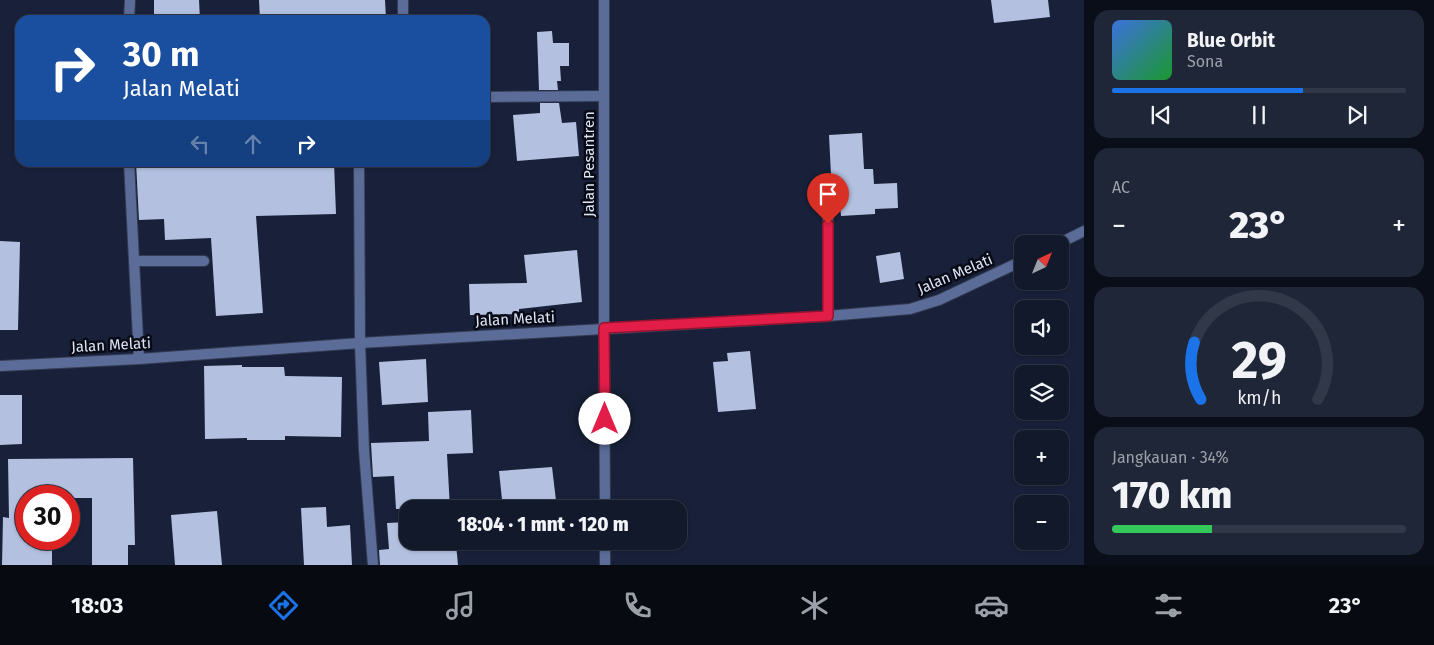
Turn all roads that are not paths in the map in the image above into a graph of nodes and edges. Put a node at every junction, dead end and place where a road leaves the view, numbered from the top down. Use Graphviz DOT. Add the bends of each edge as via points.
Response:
graph roads {
  1 [pos="130,0"];
  2 [pos="403,0"];
  3 [pos="604,0"];
  4 [pos="130,15"];
  5 [pos="403,15"];
  6 [pos="604,96"];
  7 [pos="490,97"];
  8 [pos="129,167"];
  9 [pos="359,167"];
  10 [pos="828,205"];
  11 [pos="1084,231"];
  12 [pos="1069,238"];
  13 [pos="134,261"];
  14 [pos="204,261"];
  15 [pos="1014,265"];
  16 [pos="828,316"];
  17 [pos="604,328"];
  18 [pos="360,343"];
  19 [pos="139,359"];
  20 [pos="0,366"];
  21 [pos="605,500"];
  22 [pos="605,550"];
  23 [pos="372,565"];
  24 [pos="605,565"];
  1 -- 4 [label="street"];
  2 -- 5 [label="street"];
  3 -- 6 [label="street, Jalan Pesantren"];
  6 -- 7 [label="street"];
  6 -- 17 [label="street, Jalan Pesantren"];
  8 -- 13 [label="street"];
  9 -- 18 [label="street"];
  10 -- 16 [label="street"];
  11 -- 12 [label="street"];
  13 -- 14 [label="street"];
  13 -- 19 [label="street"];
  15 -- 16 [label="street, Jalan Melati" via="939,300 910,309"];
  16 -- 17 [label="street, Jalan Melati"];
  17 -- 18 [label="street, Jalan Melati"];
  17 -- 21 [label="street, Jalan Pesantren"];
  18 -- 19 [label="street, Jalan Melati"];
  18 -- 23 [label="street"];
  19 -- 20 [label="street, Jalan Melati"];
  22 -- 24 [label="street"];
}
